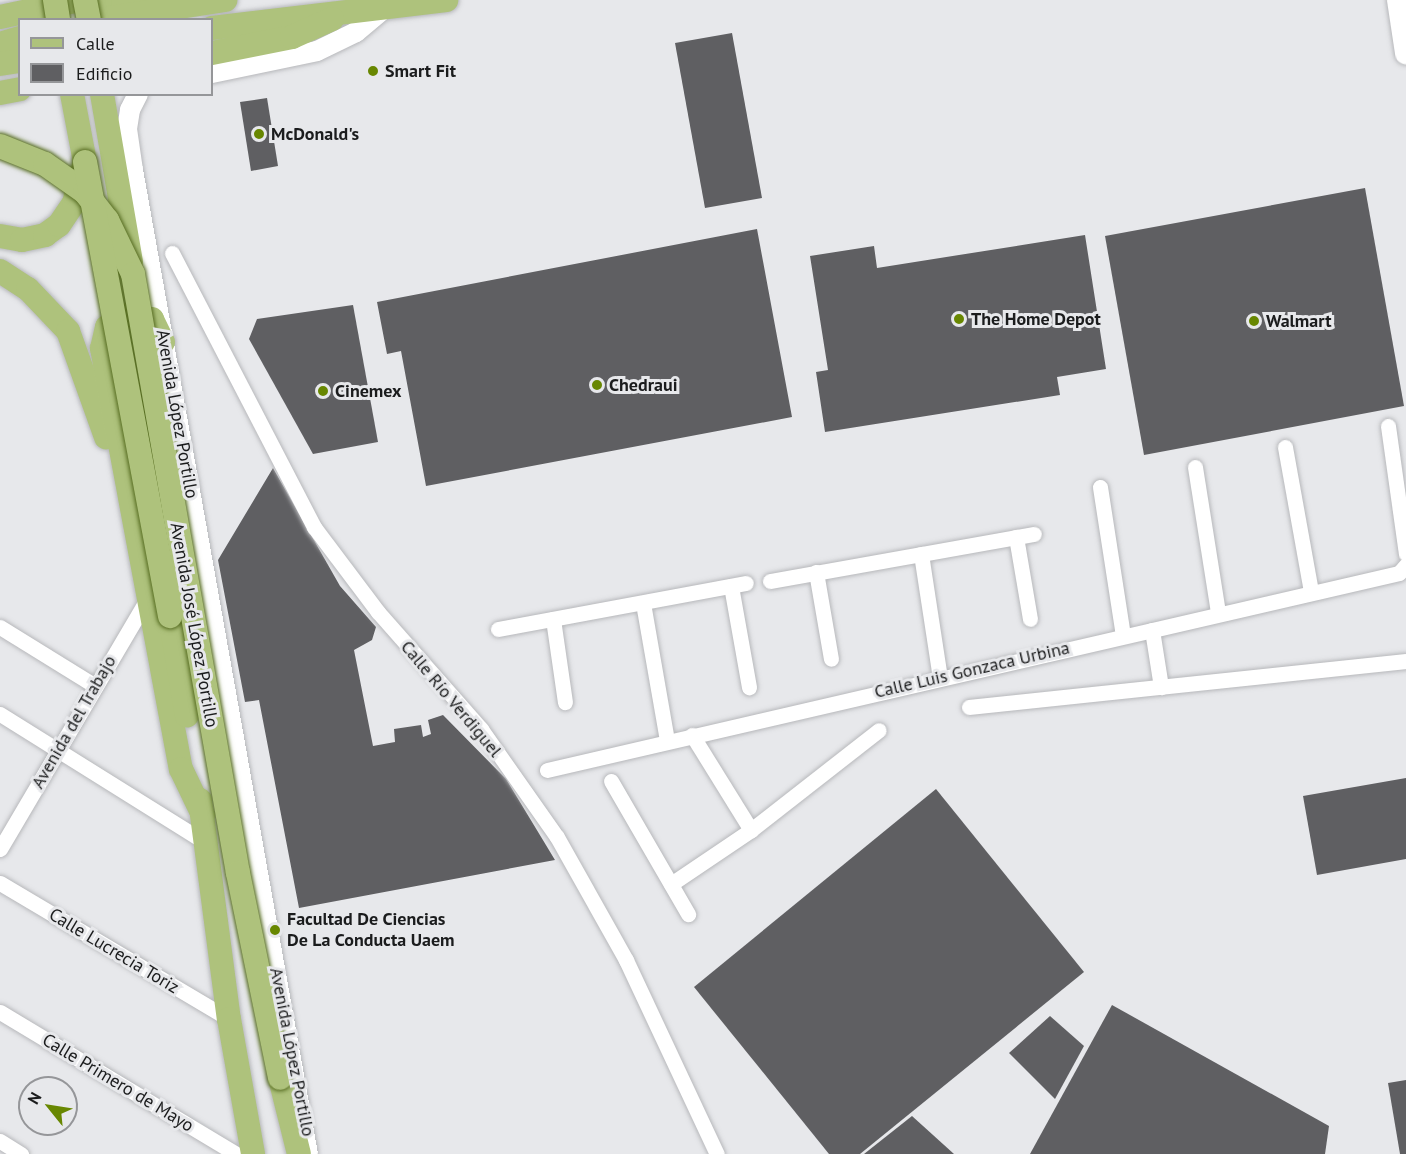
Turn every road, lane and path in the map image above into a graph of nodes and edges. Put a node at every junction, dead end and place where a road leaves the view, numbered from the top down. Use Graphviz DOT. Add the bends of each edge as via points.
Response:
graph roads {
  1 [pos="55,0"];
  2 [pos="85,0"];
  3 [pos="446,0"];
  4 [pos="1398,0"];
  5 [pos="210,1"];
  6 [pos="383,9"];
  7 [pos="152,10"];
  8 [pos="345,12"];
  9 [pos="0,17"];
  10 [pos="58,18"];
  11 [pos="88,18"];
  12 [pos="107,18"];
  13 [pos="213,28"];
  14 [pos="18,39"];
  15 [pos="0,44"];
  16 [pos="213,53"];
  17 [pos="1406,53"];
  18 [pos="18,61"];
  19 [pos="0,64"];
  20 [pos="213,72"];
  21 [pos="18,89"];
  22 [pos="0,93"];
  23 [pos="72,96"];
  24 [pos="102,96"];
  25 [pos="137,96"];
  26 [pos="0,146"];
  27 [pos="85,162"];
  28 [pos="0,236"];
  29 [pos="172,254"];
  30 [pos="0,271"];
  31 [pos="133,274"];
  32 [pos="163,342"];
  33 [pos="1388,426"];
  34 [pos="1285,447"];
  35 [pos="1195,467"];
  36 [pos="125,477"];
  37 [pos="1100,487"];
  38 [pos="1034,534"];
  39 [pos="1016,537"];
  40 [pos="921,554"];
  41 [pos="1406,554"];
  42 [pos="816,572"];
  43 [pos="1404,572"];
  44 [pos="770,581"];
  45 [pos="746,583"];
  46 [pos="731,586"];
  47 [pos="1311,592"];
  48 [pos="149,596"];
  49 [pos="643,603"];
  50 [pos="1218,613"];
  51 [pos="553,619"];
  52 [pos="1030,620"];
  53 [pos="0,627"];
  54 [pos="498,629"];
  55 [pos="1152,630"];
  56 [pos="1123,635"];
  57 [pos="831,659"];
  58 [pos="1406,661"];
  59 [pos="940,678"];
  60 [pos="95,686"];
  61 [pos="748,687"];
  62 [pos="1161,687"];
  63 [pos="565,702"];
  64 [pos="969,707"];
  65 [pos="0,714"];
  66 [pos="879,730"];
  67 [pos="692,735"];
  68 [pos="667,741"];
  69 [pos="57,750"];
  70 [pos="547,770"];
  71 [pos="611,781"];
  72 [pos="203,815"];
  73 [pos="752,830"];
  74 [pos="208,844"];
  75 [pos="0,849"];
  76 [pos="0,883"];
  77 [pos="671,884"];
  78 [pos="688,914"];
  79 [pos="0,1012"];
  80 [pos="229,1019"];
  81 [pos="0,1142"];
  82 [pos="218,1149"];
  83 [pos="21,1154"];
  84 [pos="236,1154"];
  85 [pos="253,1154"];
  86 [pos="299,1154"];
  87 [pos="308,1154"];
  88 [pos="717,1154"];
  1 -- 10 [label="main road, bridge"];
  2 -- 11 [label="main road, bridge"];
  3 -- 6 [label="main road"];
  4 -- 17 [label="main road"];
  5 -- 7 [label="main road"];
  6 -- 8 [label="main road"];
  6 -- 20 [label="street" via="356,32 317,51"];
  7 -- 9 [label="main road" via="123,3 75,1"];
  7 -- 12 [label="main road"];
  8 -- 13 [label="main road"];
  8 -- 16 [label="main road" via="292,37"];
  14 -- 15 [label="main road"];
  18 -- 19 [label="main road"];
  21 -- 22 [label="main road"];
  23 -- 27 [label="main road, Avenida José López Portillo"];
  24 -- 31 [label="main road, Avenida José López Portillo, bridge"];
  25 -- 32 [label="street, Avenida López Portillo" via="127,129"];
  26 -- 31 [label="main road, bridge" via="45,164 85,192 107,220"];
  27 -- 28 [label="main road, bridge" via="74,203 53,231 22,240"];
  27 -- 72 [label="main road, Avenida José López Portillo, bridge"];
  29 -- 88 [label="street, Calle Río Verdiguel" via="314,527 378,612 481,729 557,837 626,960"];
  30 -- 36 [label="main road" via="28,289 69,331 107,441"];
  31 -- 86 [label="main road, Avenida José López Portillo, bridge" via="238,873"];
  32 -- 36 [label="main road" via="159,327 141,315 117,319 102,337"];
  32 -- 87 [label="street, Avenida López Portillo"];
  33 -- 41 [label="street"];
  34 -- 47 [label="street"];
  35 -- 50 [label="street"];
  36 -- 48 [label="main road"];
  37 -- 56 [label="street"];
  38 -- 39 [label="street"];
  39 -- 40 [label="street"];
  39 -- 52 [label="street"];
  40 -- 42 [label="street"];
  40 -- 59 [label="street"];
  42 -- 44 [label="street"];
  42 -- 57 [label="street"];
  43 -- 47 [label="street, Calle Luis Gonzaca Urbina"];
  45 -- 46 [label="street"];
  46 -- 49 [label="street"];
  46 -- 61 [label="street"];
  47 -- 50 [label="street, Calle Luis Gonzaca Urbina"];
  48 -- 60 [label="street, Avenida del Trabajo"];
  48 -- 72 [label="main road" via="181,769"];
  49 -- 51 [label="street"];
  49 -- 68 [label="street"];
  50 -- 55 [label="street, Calle Luis Gonzaca Urbina"];
  51 -- 54 [label="street"];
  51 -- 63 [label="street"];
  53 -- 60 [label="street"];
  55 -- 56 [label="street, Calle Luis Gonzaca Urbina"];
  55 -- 62 [label="street"];
  56 -- 59 [label="street, Calle Luis Gonzaca Urbina"];
  58 -- 62 [label="street"];
  59 -- 67 [label="street, Calle Luis Gonzaca Urbina"];
  60 -- 69 [label="street, Avenida del Trabajo"];
  62 -- 64 [label="street"];
  65 -- 69 [label="street"];
  66 -- 73 [label="street"];
  67 -- 68 [label="street, Calle Luis Gonzaca Urbina"];
  67 -- 73 [label="street"];
  68 -- 70 [label="street, Calle Luis Gonzaca Urbina"];
  69 -- 74 [label="street"];
  69 -- 75 [label="street, Avenida del Trabajo"];
  71 -- 77 [label="street"];
  72 -- 74 [label="main road, Avenida José López Portillo"];
  73 -- 77 [label="street"];
  74 -- 80 [label="main road, Avenida José López Portillo"];
  76 -- 80 [label="street, Calle Lucrecia Toriz"];
  77 -- 78 [label="street"];
  79 -- 82 [label="street, Calle Primero de Mayo"];
  80 -- 85 [label="main road, Avenida José López Portillo"];
  81 -- 83 [label="street"];
  82 -- 84 [label="street, Calle Primero de Mayo"];
}
